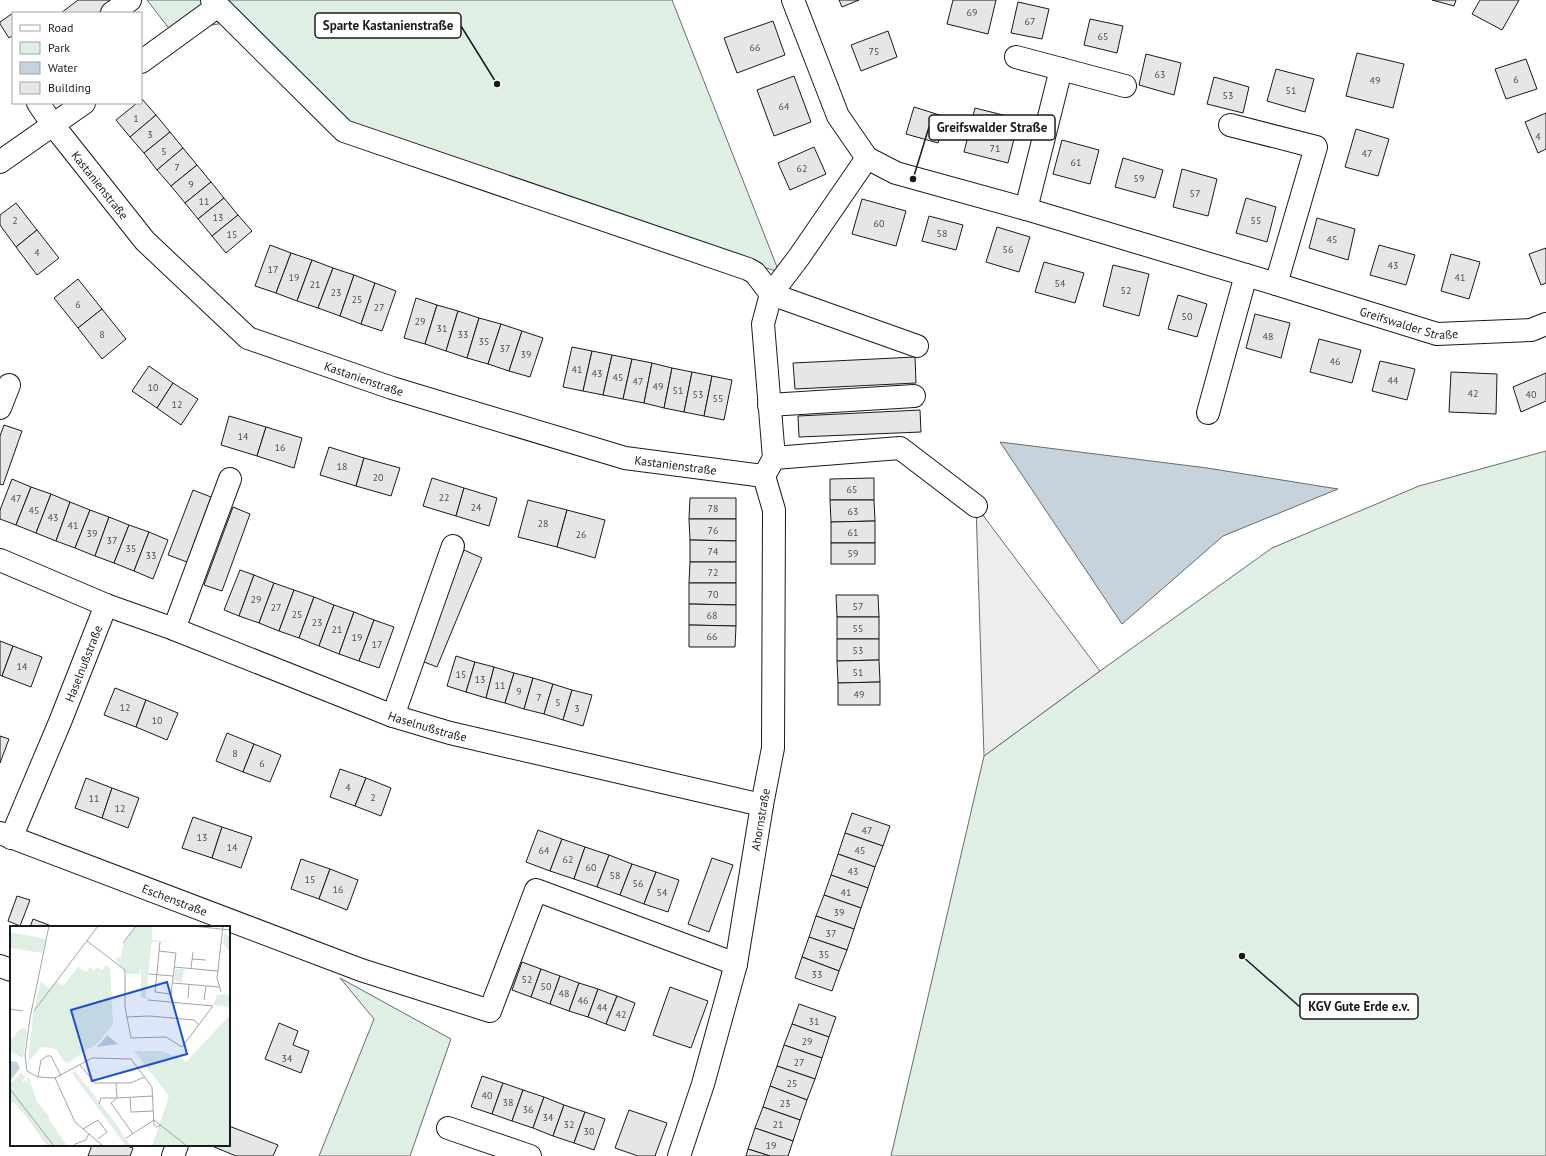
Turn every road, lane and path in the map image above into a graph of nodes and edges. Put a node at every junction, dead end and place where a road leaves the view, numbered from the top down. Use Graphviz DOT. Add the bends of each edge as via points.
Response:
graph roads {
  1 [pos="130,0"];
  2 [pos="793,0"];
  3 [pos="215,3"];
  4 [pos="113,12"];
  5 [pos="1016,57"];
  6 [pos="142,61"];
  7 [pos="1061,69"];
  8 [pos="1125,86"];
  9 [pos="39,104"];
  10 [pos="83,104"];
  11 [pos="53,125"];
  12 [pos="1230,125"];
  13 [pos="867,158"];
  14 [pos="0,162"];
  15 [pos="1026,209"];
  16 [pos="1246,275"];
  17 [pos="1276,284"];
  18 [pos="771,294"];
  19 [pos="1546,324"];
  20 [pos="917,346"];
  21 [pos="9,385"];
  22 [pos="914,396"];
  23 [pos="770,405"];
  24 [pos="0,408"];
  25 [pos="1208,413"];
  26 [pos="769,467"];
  27 [pos="230,479"];
  28 [pos="976,506"];
  29 [pos="453,546"];
  30 [pos="0,560"];
  31 [pos="106,605"];
  32 [pos="174,629"];
  33 [pos="393,716"];
  34 [pos="60,722"];
  35 [pos="762,805"];
  36 [pos="6,835"];
  37 [pos="736,964"];
  38 [pos="0,966"];
  39 [pos="10,970"];
  40 [pos="448,1128"];
  41 [pos="177,1146"];
  42 [pos="173,1156"];
  43 [pos="530,1156"];
  44 [pos="680,1156"];
  1 -- 4 [label="street"];
  2 -- 13 [label="street, Greifswalder Straße" via="838,116"];
  3 -- 6 [label="street"];
  3 -- 18 [label="street" via="344,131 748,269 755,273"];
  5 -- 7 [label="street"];
  7 -- 8 [label="street"];
  7 -- 15 [label="street"];
  9 -- 11 [label="street, Kastanienstraße"];
  10 -- 11 [label="street"];
  11 -- 14 [label="street"];
  11 -- 26 [label="street, Kastanienstraße" via="145,242 248,338 392,388 625,458"];
  12 -- 17 [label="street" via="1316,147"];
  13 -- 15 [label="street, Greifswalder Straße" via="913,179"];
  13 -- 18 [label="street"];
  15 -- 16 [label="street, Greifswalder Straße"];
  16 -- 17 [label="street, Greifswalder Straße"];
  16 -- 25 [label="street"];
  17 -- 19 [label="street, Greifswalder Straße" via="1438,334 1531,330"];
  18 -- 20 [label="street"];
  18 -- 23 [label="street, Ahornstraße" via="763,324"];
  21 -- 24 [label="street"];
  22 -- 23 [label="street"];
  23 -- 26 [label="street, Ahornstraße"];
  26 -- 28 [label="street, Kastanienstraße" via="900,448"];
  26 -- 35 [label="street, Ahornstraße" via="774,510 773,748"];
  27 -- 32 [label="street"];
  29 -- 33 [label="street"];
  30 -- 31 [label="street, Haselnußstraße"];
  31 -- 32 [label="street, Haselnußstraße"];
  31 -- 34 [label="street, Haselnußstraße"];
  32 -- 33 [label="street, Haselnußstraße"];
  33 -- 35 [label="street, Haselnußstraße" via="450,733"];
  34 -- 36 [label="street, Eschenstraße"];
  35 -- 37 [label="street, Ahornstraße"];
  36 -- 37 [label="street, Eschenstraße" via="361,970 490,1011 536,890"];
  37 -- 44 [label="street, Ahornstraße"];
  38 -- 39 [label="street"];
  40 -- 43 [label="street"];
  41 -- 42 [label="street"];
}
